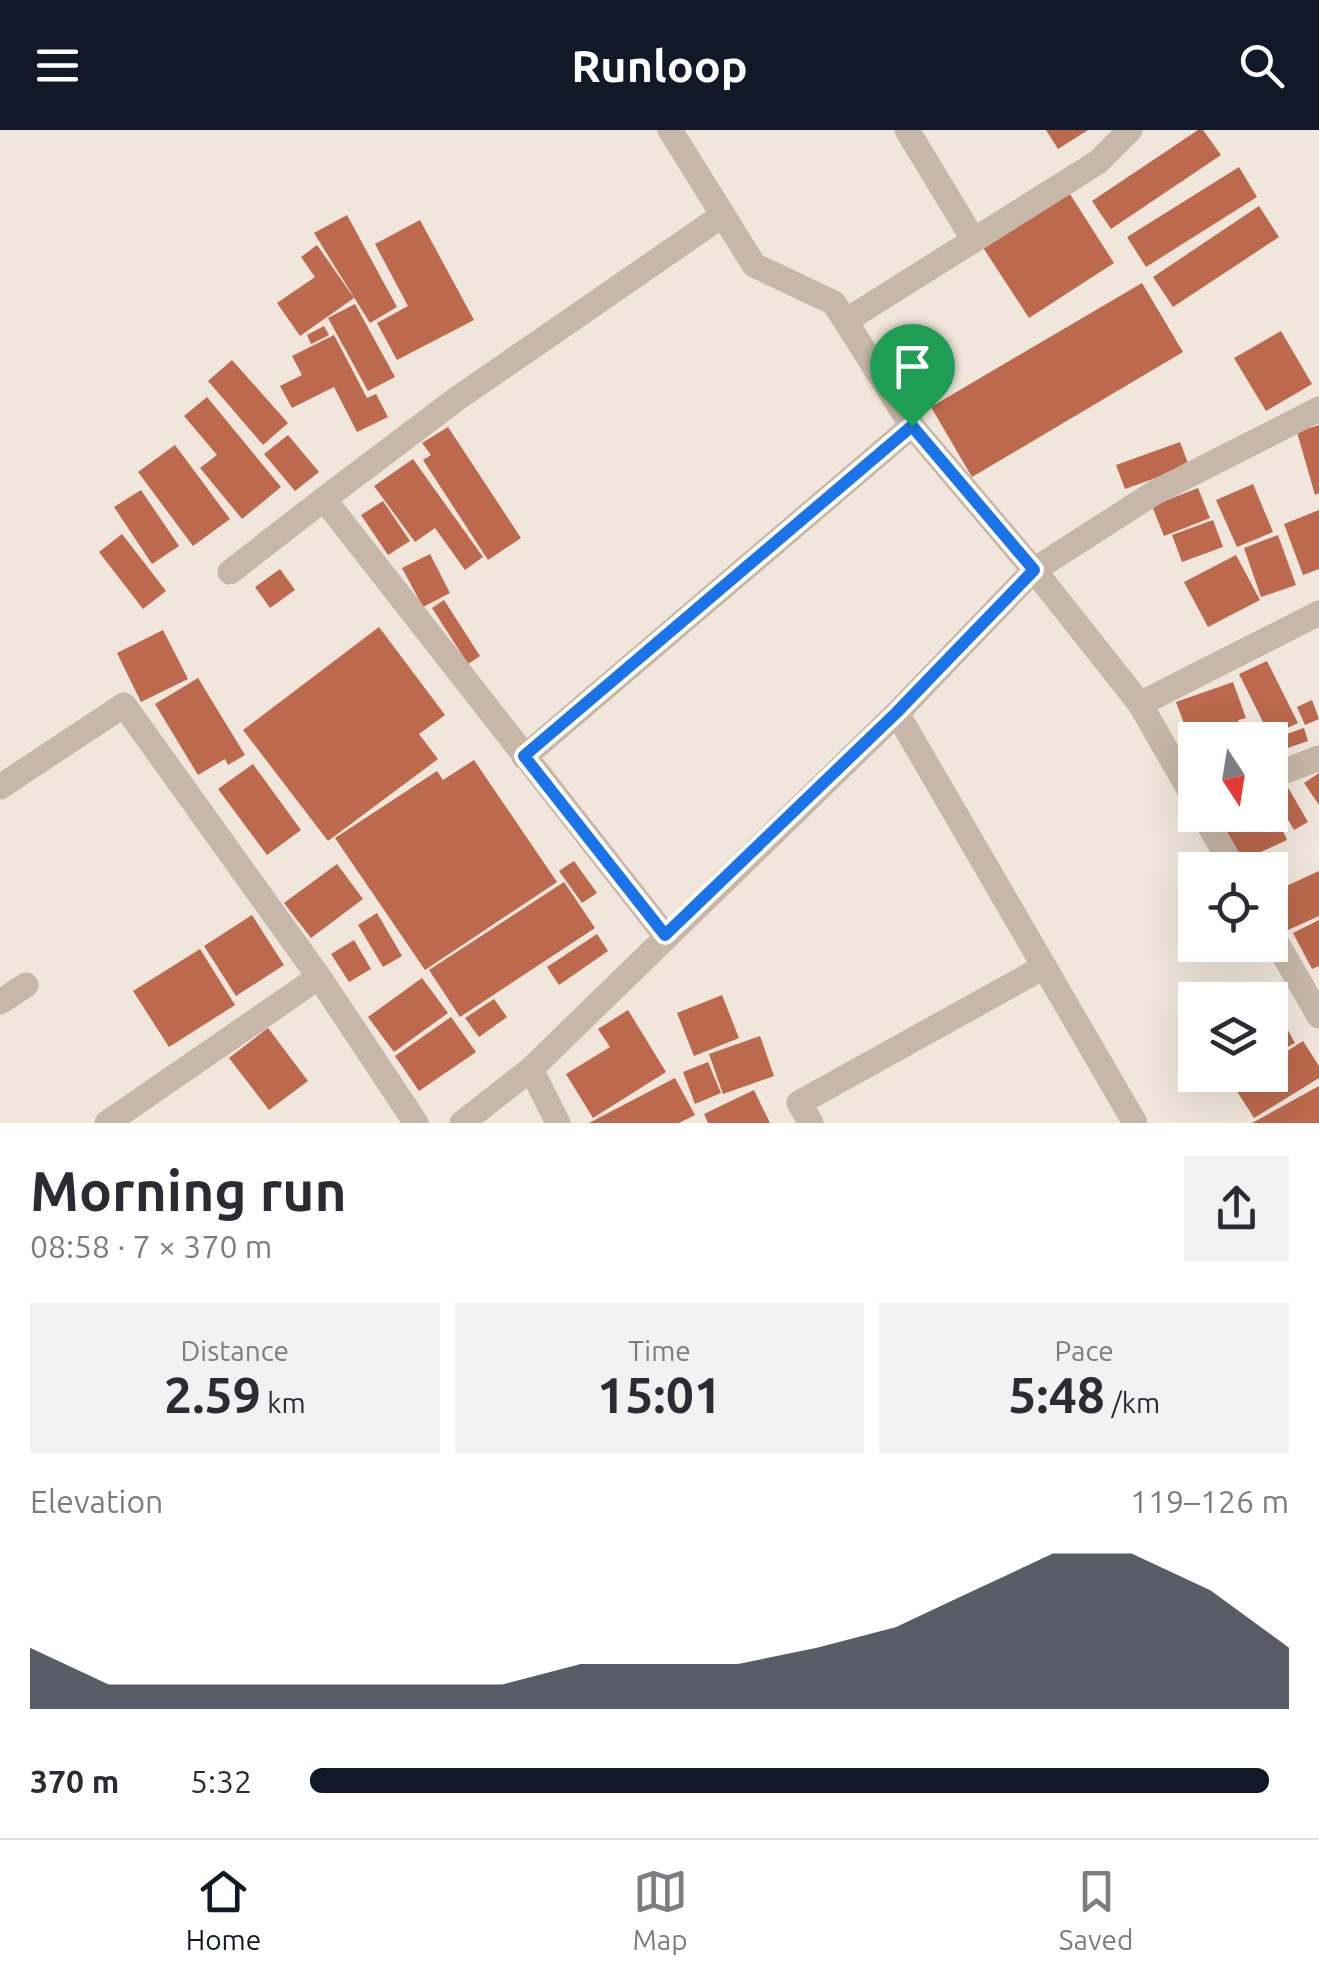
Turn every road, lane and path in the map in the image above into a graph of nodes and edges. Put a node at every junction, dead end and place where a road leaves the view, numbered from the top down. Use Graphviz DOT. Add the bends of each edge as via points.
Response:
graph roads {
  1 [pos="670,130"];
  2 [pos="907,130"];
  3 [pos="1130,130"];
  4 [pos="723,215"];
  5 [pos="973,239"];
  6 [pos="847,320"];
  7 [pos="1319,410"];
  8 [pos="912,426"];
  9 [pos="324,499"];
  10 [pos="1034,570"];
  11 [pos="230,572"];
  12 [pos="1319,614"];
  13 [pos="1140,704"];
  14 [pos="896,713"];
  15 [pos="524,756"];
  16 [pos="1319,758"];
  17 [pos="1178,770"];
  18 [pos="1288,770"];
  19 [pos="0,787"];
  20 [pos="665,935"];
  21 [pos="1288,962"];
  22 [pos="1044,967"];
  23 [pos="320,977"];
  24 [pos="26,985"];
  25 [pos="0,1002"];
  26 [pos="1319,1016"];
  27 [pos="531,1069"];
  28 [pos="107,1123"];
  29 [pos="416,1123"];
  30 [pos="462,1123"];
  31 [pos="558,1123"];
  32 [pos="810,1123"];
  33 [pos="1135,1123"];
  1 -- 4 [label="street"];
  2 -- 5 [label="street"];
  3 -- 5 [label="street" via="1098,162"];
  4 -- 6 [label="street" via="754,265 834,303"];
  4 -- 9 [label="street"];
  5 -- 6 [label="street"];
  6 -- 8 [label="street"];
  7 -- 10 [label="street" via="1154,494"];
  8 -- 10 [label="street"];
  8 -- 15 [label="street"];
  9 -- 11 [label="street"];
  9 -- 15 [label="street"];
  10 -- 13 [label="street"];
  10 -- 14 [label="street"];
  12 -- 13 [label="street"];
  13 -- 17 [label="street"];
  14 -- 20 [label="street"];
  14 -- 22 [label="street"];
  15 -- 20 [label="street"];
  16 -- 18 [label="street"];
  19 -- 23 [label="street" via="124,704"];
  20 -- 27 [label="street"];
  21 -- 26 [label="street"];
  22 -- 32 [label="street" via="800,1103"];
  22 -- 33 [label="street"];
  23 -- 28 [label="street"];
  23 -- 29 [label="street"];
  24 -- 25 [label="street"];
  27 -- 30 [label="street"];
  27 -- 31 [label="street"];
}
